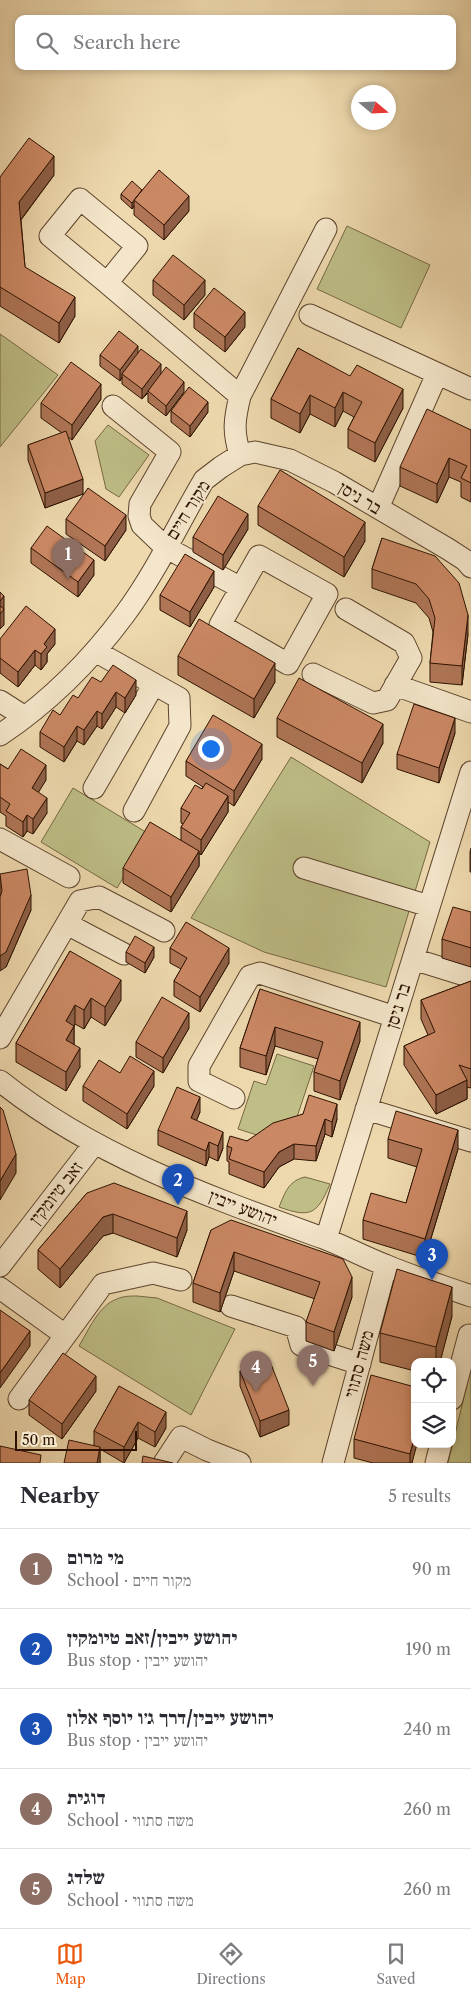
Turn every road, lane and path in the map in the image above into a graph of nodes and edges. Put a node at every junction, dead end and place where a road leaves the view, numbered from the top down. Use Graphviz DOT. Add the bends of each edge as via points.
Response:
graph roads {
  1 [pos="326,229"];
  2 [pos="107,283"];
  3 [pos="310,315"];
  4 [pos="437,374"];
  5 [pos="471,390"];
  6 [pos="240,396"];
  7 [pos="113,406"];
  8 [pos="240,455"];
  9 [pos="378,508"];
  10 [pos="165,547"];
  11 [pos="471,566"];
  12 [pos="241,588"];
  13 [pos="346,609"];
  14 [pos="95,651"];
  15 [pos="313,674"];
  16 [pos="154,684"];
  17 [pos="395,685"];
  18 [pos="0,701"];
  19 [pos="471,712"];
  20 [pos="25,717"];
  21 [pos="0,735"];
  22 [pos="471,772"];
  23 [pos="94,788"];
  24 [pos="134,811"];
  25 [pos="463,827"];
  26 [pos="1,841"];
  27 [pos="304,868"];
  28 [pos="69,877"];
  29 [pos="429,906"];
  30 [pos="67,924"];
  31 [pos="164,931"];
  32 [pos="124,954"];
  33 [pos="413,958"];
  34 [pos="471,977"];
  35 [pos="395,1017"];
  36 [pos="0,1038"];
  37 [pos="0,1081"];
  38 [pos="234,1098"];
  39 [pos="366,1109"];
  40 [pos="471,1141"];
  41 [pos="94,1144"];
  42 [pos="326,1239"];
  43 [pos="0,1266"];
  44 [pos="386,1266"];
  45 [pos="181,1280"];
  46 [pos="0,1288"];
  47 [pos="471,1296"];
  48 [pos="231,1306"];
  49 [pos="65,1334"];
  50 [pos="469,1335"];
  51 [pos="364,1372"];
  52 [pos="456,1384"];
  53 [pos="18,1399"];
  54 [pos="439,1448"];
  55 [pos="164,1463"];
  56 [pos="240,1463"];
  57 [pos="332,1463"];
  58 [pos="436,1463"];
  1 -- 6 [label="street"];
  2 -- 6 [label="street"];
  3 -- 4 [label="street"];
  4 -- 5 [label="street"];
  4 -- 9 [label="street"];
  6 -- 8 [label="street" via="234,435"];
  7 -- 10 [label="street" via="170,452 140,504 142,525"];
  8 -- 9 [label="street, בר ניסן" via="255,452 290,460"];
  8 -- 10 [label="street, מקור חיים" via="204,480"];
  9 -- 11 [label="street, בר ניסן"];
  10 -- 12 [label="street"];
  10 -- 14 [label="street, מקור חיים" via="126,613"];
  12 -- 12 [label="street" via="220,625 288,664 327,594 259,556"];
  13 -- 17 [label="street" via="404,643 411,658"];
  14 -- 16 [label="street"];
  14 -- 20 [label="street, מקור חיים"];
  15 -- 17 [label="street" via="373,703 387,700"];
  16 -- 23 [label="street"];
  16 -- 24 [label="street" via="179,698 180,726"];
  17 -- 19 [label="street"];
  18 -- 20 [label="street"];
  20 -- 21 [label="street, מקור חיים"];
  22 -- 25 [label="street, בר ניסן"];
  25 -- 29 [label="street, בר ניסן"];
  26 -- 28 [label="street"];
  27 -- 29 [label="street"];
  29 -- 33 [label="street, בר ניסן"];
  30 -- 31 [label="street" via="80,901 99,897"];
  30 -- 32 [label="street"];
  30 -- 36 [label="street"];
  33 -- 34 [label="street"];
  33 -- 35 [label="street, בר ניסן"];
  35 -- 38 [label="street" via="260,973 250,976 199,1066 199,1081"];
  35 -- 39 [label="street, בר ניסן"];
  37 -- 41 [label="street, יהושע ייבין"];
  39 -- 40 [label="street"];
  39 -- 42 [label="street, בר ניסן"];
  41 -- 42 [label="street, יהושע ייבין" via="242,1208"];
  41 -- 43 [label="street, זאב טיומקין"];
  42 -- 44 [label="street, יהושע ייבין"];
  44 -- 47 [label="street, יהושע ייבין"];
  44 -- 51 [label="street, משה סתווי"];
  45 -- 49 [label="street" via="153,1273 103,1284"];
  46 -- 49 [label="street"];
  48 -- 51 [label="street" via="296,1327 301,1345"];
  49 -- 53 [label="street"];
  50 -- 52 [label="street"];
  51 -- 57 [label="street, משה סתווי"];
  54 -- 58 [label="street"];
  55 -- 56 [label="street" via="180,1437"];
}
